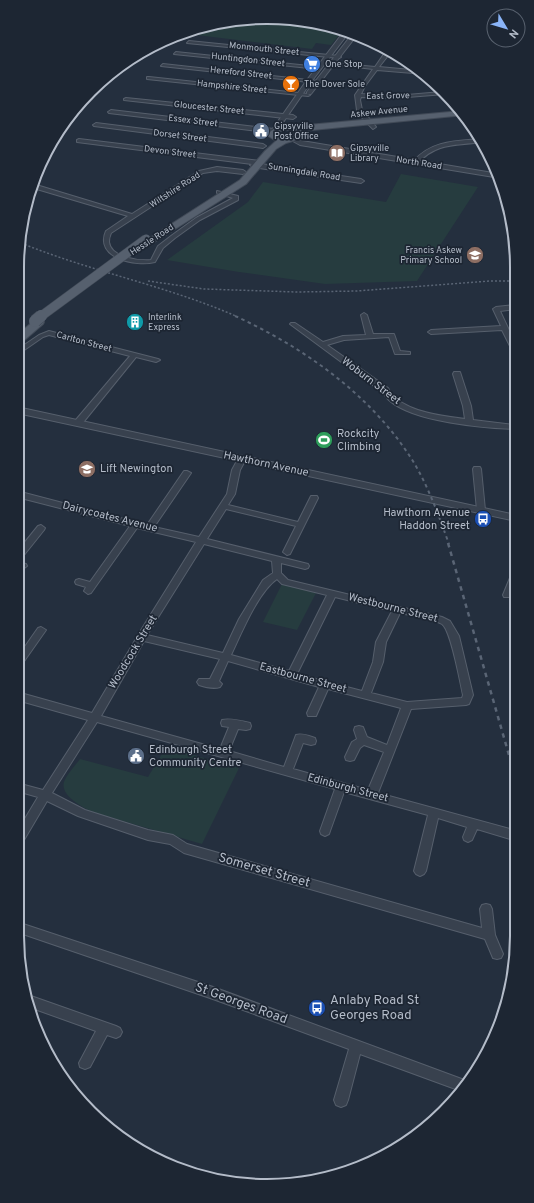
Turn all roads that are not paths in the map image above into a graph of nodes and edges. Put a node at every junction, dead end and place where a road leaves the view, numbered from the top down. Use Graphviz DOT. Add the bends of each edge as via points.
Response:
graph roads {
  1 [pos="344,37"];
  2 [pos="351,39"];
  3 [pos="189,42"];
  4 [pos="176,53"];
  5 [pos="329,56"];
  6 [pos="385,56"];
  7 [pos="339,57"];
  8 [pos="334,64"];
  9 [pos="163,65"];
  10 [pos="319,68"];
  11 [pos="376,68"];
  12 [pos="412,72"];
  13 [pos="149,78"];
  14 [pos="157,78"];
  15 [pos="309,81"];
  16 [pos="318,82"];
  17 [pos="151,84"];
  18 [pos="437,93"];
  19 [pos="300,94"];
  20 [pos="137,95"];
  21 [pos="357,96"];
  22 [pos="306,98"];
  23 [pos="126,99"];
  24 [pos="133,100"];
  25 [pos="111,112"];
  26 [pos="294,114"];
  27 [pos="456,114"];
  28 [pos="284,116"];
  29 [pos="460,119"];
  30 [pos="96,125"];
  31 [pos="371,125"];
  32 [pos="273,132"];
  33 [pos="293,134"];
  34 [pos="79,141"];
  35 [pos="474,142"];
  36 [pos="263,146"];
  37 [pos="416,162"];
  38 [pos="252,165"];
  39 [pos="492,175"];
  40 [pos="361,181"];
  41 [pos="38,187"];
  42 [pos="222,193"];
  43 [pos="133,216"];
  44 [pos="510,308"];
  45 [pos="357,319"];
  46 [pos="37,321"];
  47 [pos="293,324"];
  48 [pos="504,328"];
  49 [pos="24,330"];
  50 [pos="430,332"];
  51 [pos="24,333"];
  52 [pos="370,336"];
  53 [pos="510,336"];
  54 [pos="323,344"];
  55 [pos="24,349"];
  56 [pos="408,353"];
  57 [pos="134,355"];
  58 [pos="156,360"];
  59 [pos="469,381"];
  60 [pos="24,411"];
  61 [pos="469,422"];
  62 [pos="78,423"];
  63 [pos="510,426"];
  64 [pos="242,459"];
  65 [pos="477,468"];
  66 [pos="187,473"];
  67 [pos="24,496"];
  68 [pos="314,498"];
  69 [pos="223,506"];
  70 [pos="481,510"];
  71 [pos="510,517"];
  72 [pos="135,525"];
  73 [pos="301,525"];
  74 [pos="42,528"];
  75 [pos="149,528"];
  76 [pos="202,540"];
  77 [pos="24,550"];
  78 [pos="287,552"];
  79 [pos="276,560"];
  80 [pos="305,566"];
  81 [pos="277,574"];
  82 [pos="79,582"];
  83 [pos="332,593"];
  84 [pos="397,609"];
  85 [pos="41,630"];
  86 [pos="142,637"];
  87 [pos="24,655"];
  88 [pos="225,657"];
  89 [pos="292,675"];
  90 [pos="202,682"];
  91 [pos="325,685"];
  92 [pos="365,695"];
  93 [pos="24,698"];
  94 [pos="466,701"];
  95 [pos="407,706"];
  96 [pos="312,714"];
  97 [pos="94,718"];
  98 [pos="246,726"];
  99 [pos="359,730"];
  100 [pos="363,740"];
  101 [pos="311,741"];
  102 [pos="390,750"];
  103 [pos="223,754"];
  104 [pos="350,757"];
  105 [pos="287,772"];
  106 [pos="341,786"];
  107 [pos="24,789"];
  108 [pos="372,794"];
  109 [pos="45,795"];
  110 [pos="434,812"];
  111 [pos="474,824"];
  112 [pos="24,830"];
  113 [pos="325,831"];
  114 [pos="510,834"];
  115 [pos="468,837"];
  116 [pos="420,871"];
  117 [pos="486,909"];
  118 [pos="24,929"];
  119 [pos="489,935"];
  120 [pos="497,954"];
  121 [pos="33,1003"];
  122 [pos="356,1046"];
  123 [pos="85,1063"];
  124 [pos="460,1084"];
  125 [pos="341,1100"];
  1 -- 5 [label="street, Hessle Road"];
  2 -- 7 [label="street"];
  3 -- 5 [label="street, Monmouth Street"];
  4 -- 10 [label="street, Huntingdon Street"];
  5 -- 7 [label="street, Monmouth Street"];
  5 -- 10 [label="street, Hessle Road"];
  6 -- 11 [label="street"];
  7 -- 8 [label="street"];
  8 -- 11 [label="street"];
  8 -- 16 [label="street"];
  9 -- 15 [label="street, Hereford Street"];
  10 -- 15 [label="street, Hessle Road"];
  11 -- 12 [label="street"];
  11 -- 21 [label="street"];
  13 -- 14 [label="street, Hampshire Street"];
  14 -- 17 [label="street"];
  14 -- 19 [label="street, Hampshire Street"];
  15 -- 16 [label="street, Hereford Street"];
  15 -- 19 [label="street, Hessle Road"];
  16 -- 22 [label="street"];
  18 -- 21 [label="street, East Grove" via="395,97"];
  19 -- 22 [label="street, Hampshire Street"];
  19 -- 28 [label="street, Hessle Road"];
  20 -- 24 [label="street"];
  21 -- 31 [label="street" via="358,106"];
  23 -- 24 [label="street, Gloucester Street"];
  24 -- 28 [label="street, Gloucester Street"];
  25 -- 32 [label="street, Essex Street"];
  26 -- 28 [label="street, Gloucester Street"];
  26 -- 33 [label="street" via="288,123"];
  27 -- 31 [label="main road, Askew Avenue"];
  28 -- 32 [label="street, Hessle Road"];
  29 -- 31 [label="main road, Askew Avenue"];
  30 -- 36 [label="street, Dorset Street"];
  31 -- 33 [label="main road, Askew Avenue"];
  32 -- 33 [label="main road, Askew Avenue"];
  32 -- 33 [label="main road" via="276,138"];
  32 -- 36 [label="main road, Hessle Road"];
  33 -- 37 [label="street, North Road" via="300,143"];
  33 -- 38 [label="main road, Hessle Road" via="274,145"];
  34 -- 38 [label="street, Devon Street"];
  35 -- 37 [label="street" via="434,147"];
  36 -- 38 [label="main road, Hessle Road"];
  37 -- 39 [label="street, North Road"];
  38 -- 40 [label="street, Sunningdale Road"];
  38 -- 42 [label="main road, Hessle Road"];
  38 -- 42 [label="main road, Hessle Road" via="243,182"];
  38 -- 43 [label="street, Wiltshire Road" via="201,172"];
  41 -- 43 [label="street"];
  42 -- 43 [label="street, Wiltshire Road" via="236,199 198,219 160,247 153,261 146,263 111,252 106,242 108,232"];
  42 -- 46 [label="main road, Hessle Road, bridge" via="148,240"];
  44 -- 48 [label="street" via="496,309"];
  45 -- 52 [label="street" via="365,317"];
  46 -- 49 [label="main road, Hessle Road"];
  46 -- 51 [label="main road, Hessle Road"];
  47 -- 54 [label="street, Woburn Street"];
  48 -- 50 [label="street" via="446,336"];
  48 -- 53 [label="street"];
  52 -- 54 [label="street" via="343,338"];
  52 -- 56 [label="street" via="392,335 398,356"];
  54 -- 61 [label="street, Woburn Street" via="386,390 393,400 426,415"];
  55 -- 57 [label="street, Carlton Street" via="49,333"];
  57 -- 58 [label="street, Carlton Street"];
  57 -- 62 [label="street"];
  59 -- 61 [label="street" via="459,377 468,406"];
  60 -- 62 [label="street, Hawthorn Avenue"];
  61 -- 63 [label="street, Woburn Street"];
  62 -- 64 [label="street, Hawthorn Avenue"];
  64 -- 69 [label="street, Woodcock Street" via="236,470 231,494"];
  64 -- 70 [label="street, Hawthorn Avenue"];
  65 -- 70 [label="street"];
  66 -- 75 [label="street"];
  67 -- 72 [label="street, Dairycoates Avenue"];
  68 -- 73 [label="street"];
  69 -- 73 [label="street"];
  69 -- 76 [label="street, Woodcock Street"];
  70 -- 71 [label="street, Hawthorn Avenue"];
  72 -- 75 [label="street, Dairycoates Avenue"];
  72 -- 82 [label="street" via="90,588"];
  73 -- 78 [label="street"];
  74 -- 77 [label="street"];
  75 -- 76 [label="street, Dairycoates Avenue"];
  76 -- 79 [label="street"];
  76 -- 86 [label="street, Woodcock Street"];
  79 -- 80 [label="street"];
  79 -- 81 [label="street"];
  81 -- 83 [label="street, Westbourne Street" via="285,582"];
  81 -- 88 [label="street" via="266,582"];
  83 -- 84 [label="street, Westbourne Street"];
  83 -- 89 [label="street"];
  84 -- 92 [label="street" via="381,642 378,662"];
  84 -- 94 [label="street, Westbourne Street" via="447,623 454,636 468,695"];
  85 -- 87 [label="street"];
  86 -- 88 [label="street, Eastbourne Street"];
  86 -- 97 [label="street, Woodcock Street"];
  88 -- 89 [label="street, Eastbourne Street"];
  88 -- 90 [label="street" via="216,684"];
  89 -- 91 [label="street, Eastbourne Street"];
  91 -- 92 [label="street, Eastbourne Street"];
  91 -- 96 [label="street"];
  92 -- 95 [label="street, Eastbourne Street"];
  93 -- 97 [label="street, Edinburgh Street"];
  94 -- 95 [label="street, Eastbourne Street"];
  95 -- 102 [label="street"];
  97 -- 103 [label="street, Edinburgh Street"];
  97 -- 109 [label="street, Woodcock Street"];
  98 -- 103 [label="street" via="230,724"];
  99 -- 100 [label="street"];
  100 -- 102 [label="street"];
  100 -- 104 [label="street" via="356,745"];
  101 -- 105 [label="street" via="300,738"];
  102 -- 108 [label="street"];
  103 -- 105 [label="street, Edinburgh Street"];
  105 -- 106 [label="street, Edinburgh Street"];
  106 -- 108 [label="street, Edinburgh Street"];
  106 -- 113 [label="street"];
  107 -- 109 [label="street"];
  108 -- 110 [label="street, Edinburgh Street"];
  109 -- 112 [label="street, Woodcock Street"];
  109 -- 119 [label="street, Somerset Street" via="82,813 148,835 173,840 184,848"];
  110 -- 111 [label="street, Edinburgh Street"];
  110 -- 116 [label="street"];
  111 -- 114 [label="street, Edinburgh Street"];
  111 -- 115 [label="street"];
  117 -- 119 [label="street"];
  118 -- 122 [label="street, St Georges Road" via="214,993"];
  119 -- 120 [label="street"];
  121 -- 123 [label="street" via="110,1030"];
  122 -- 124 [label="street, St Georges Road"];
  122 -- 125 [label="street"];
}
